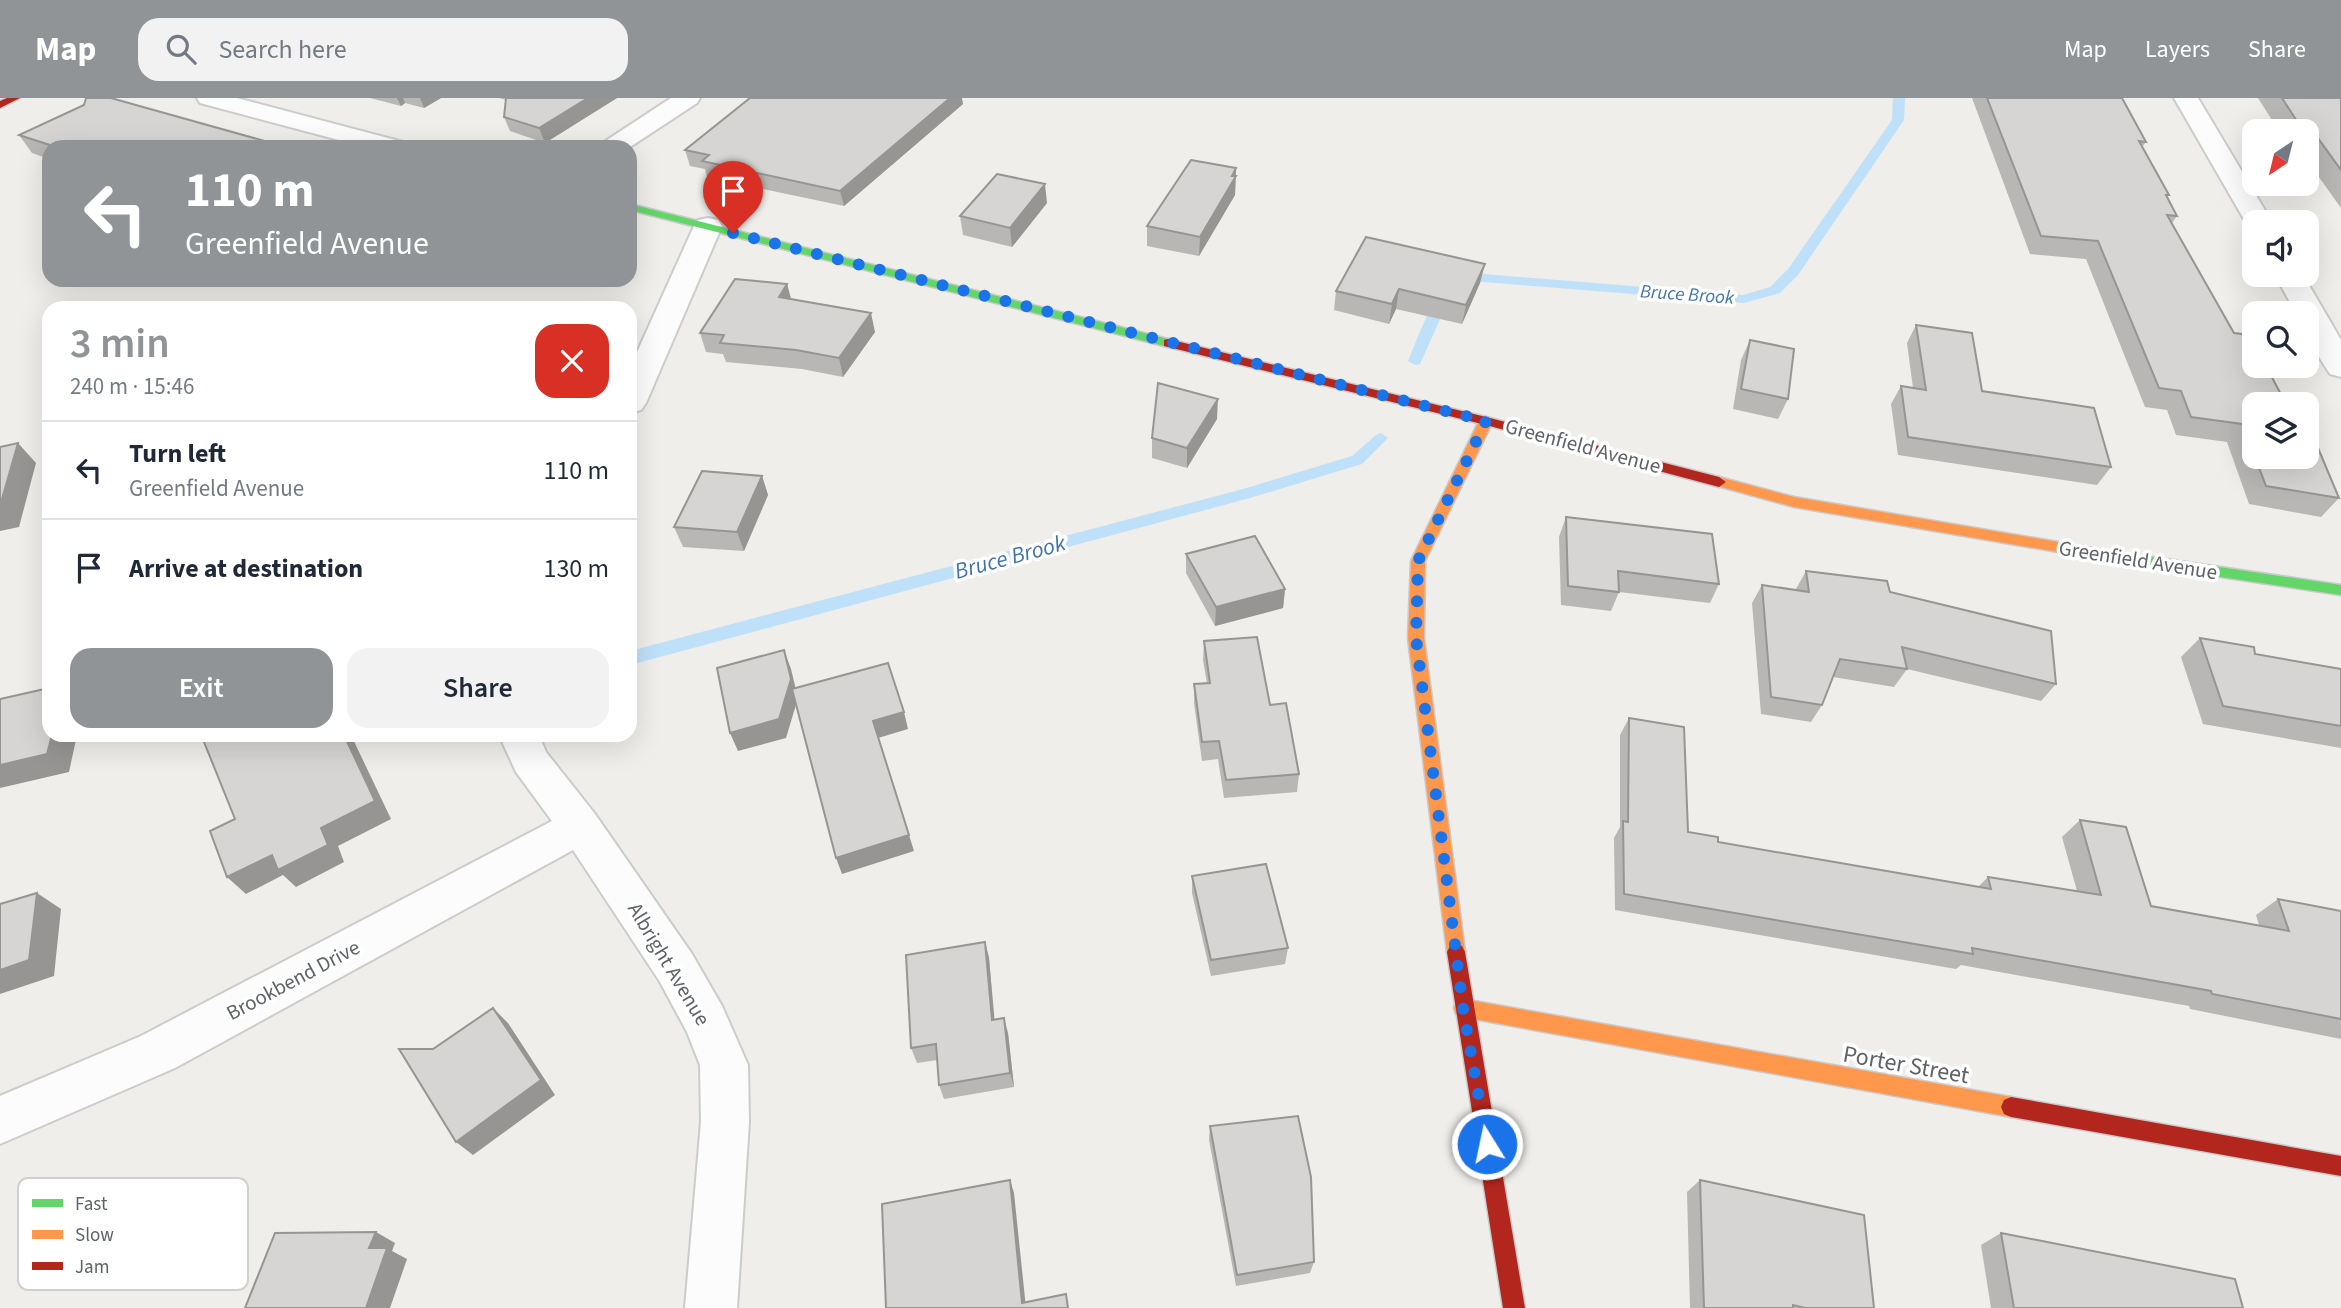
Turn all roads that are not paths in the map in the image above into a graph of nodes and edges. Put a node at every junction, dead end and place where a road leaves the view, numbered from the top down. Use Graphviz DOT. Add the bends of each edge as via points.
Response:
graph roads {
  1 [pos="15,98"];
  2 [pos="209,98"];
  3 [pos="688,98"];
  4 [pos="2186,98"];
  5 [pos="0,105"];
  6 [pos="368,140"];
  7 [pos="624,140"];
  8 [pos="637,209"];
  9 [pos="2252,210"];
  10 [pos="708,226"];
  11 [pos="2296,287"];
  12 [pos="2341,367"];
  13 [pos="637,387"];
  14 [pos="1486,421"];
  15 [pos="2341,590"];
  16 [pos="522,742"];
  17 [pos="580,826"];
  18 [pos="1463,1008"];
  19 [pos="0,1120"];
  20 [pos="2341,1166"];
  21 [pos="711,1308"];
  22 [pos="1514,1308"];
  1 -- 5 [label="street"];
  2 -- 6 [label="street"];
  3 -- 7 [label="street"];
  4 -- 9 [label="street"];
  8 -- 10 [label="street, Greenfield Avenue"];
  10 -- 13 [label="street"];
  10 -- 14 [label="street, Greenfield Avenue"];
  11 -- 12 [label="street"];
  14 -- 15 [label="street, Greenfield Avenue" via="1794,502"];
  14 -- 18 [label="street" via="1418,561 1416,638"];
  16 -- 17 [label="street, Albright Avenue" via="530,761"];
  17 -- 19 [label="street, Brookbend Drive" via="159,1052"];
  17 -- 21 [label="street, Albright Avenue" via="676,968 724,1065"];
  18 -- 20 [label="street, Porter Street"];
  18 -- 22 [label="street"];
}
